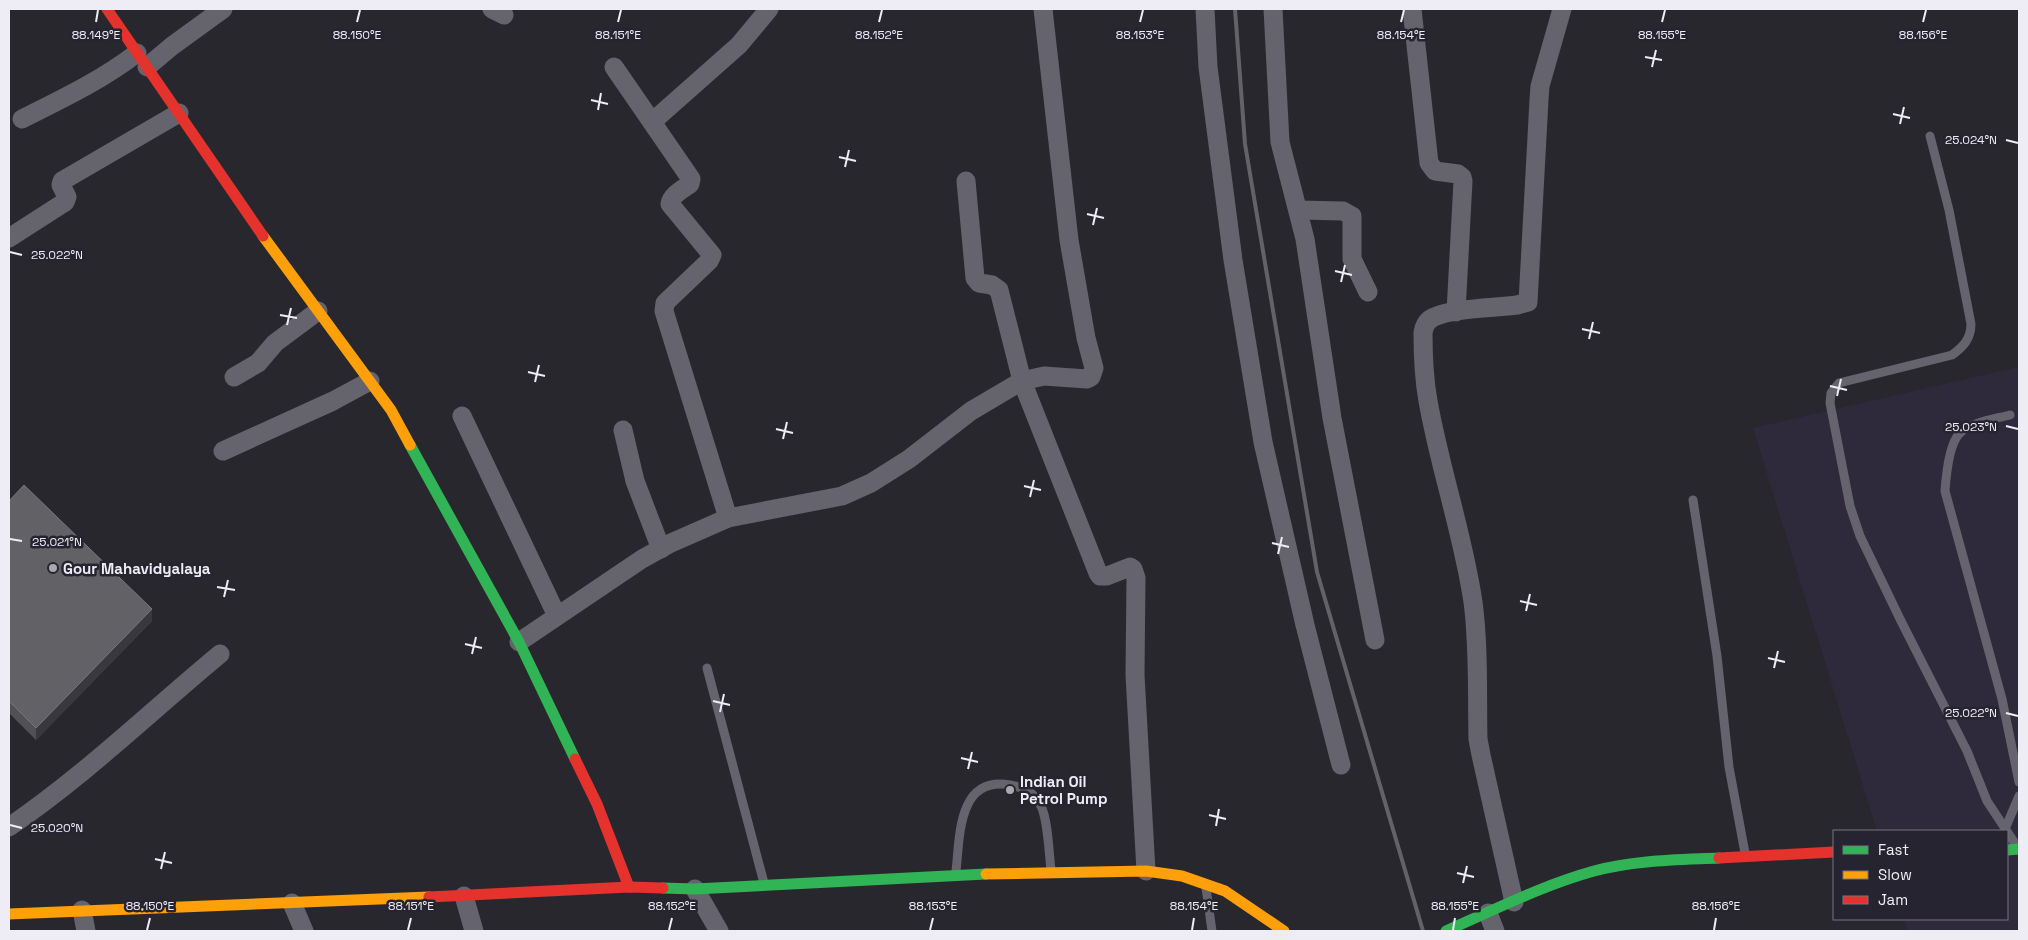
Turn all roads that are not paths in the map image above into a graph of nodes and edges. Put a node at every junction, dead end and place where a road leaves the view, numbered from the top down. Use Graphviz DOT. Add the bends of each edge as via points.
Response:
graph roads {
  1 [pos="107,9"];
  2 [pos="223,9"];
  3 [pos="769,9"];
  4 [pos="1043,9"];
  5 [pos="1205,9"];
  6 [pos="1273,9"];
  7 [pos="1412,9"];
  8 [pos="1562,9"];
  9 [pos="142,60"];
  10 [pos="614,67"];
  11 [pos="179,113"];
  12 [pos="22,119"];
  13 [pos="652,122"];
  14 [pos="1930,136"];
  15 [pos="966,181"];
  16 [pos="1299,210"];
  17 [pos="9,238"];
  18 [pos="1368,292"];
  19 [pos="318,311"];
  20 [pos="1456,312"];
  21 [pos="234,377"];
  22 [pos="370,381"];
  23 [pos="1022,382"];
  24 [pos="2010,415"];
  25 [pos="462,416"];
  26 [pos="623,430"];
  27 [pos="223,451"];
  28 [pos="1693,500"];
  29 [pos="728,518"];
  30 [pos="661,548"];
  31 [pos="558,616"];
  32 [pos="1375,640"];
  33 [pos="519,642"];
  34 [pos="220,654"];
  35 [pos="707,668"];
  36 [pos="1341,765"];
  37 [pos="2019,782"];
  38 [pos="2019,796"];
  39 [pos="9,827"];
  40 [pos="2005,829"];
  41 [pos="2008,834"];
  42 [pos="2019,850"];
  43 [pos="1833,852"];
  44 [pos="1745,856"];
  45 [pos="1146,871"];
  46 [pos="1052,873"];
  47 [pos="955,876"];
  48 [pos="1206,883"];
  49 [pos="765,886"];
  50 [pos="629,887"];
  51 [pos="695,890"];
  52 [pos="464,896"];
  53 [pos="1514,902"];
  54 [pos="292,903"];
  55 [pos="82,910"];
  56 [pos="1488,912"];
  57 [pos="9,914"];
  58 [pos="86,931"];
  59 [pos="304,931"];
  60 [pos="474,931"];
  61 [pos="719,931"];
  62 [pos="1212,931"];
  63 [pos="1284,931"];
  64 [pos="1446,931"];
  65 [pos="1495,931"];
  1 -- 9 [label="main road"];
  2 -- 9 [label="street" via="172,46"];
  3 -- 13 [label="street" via="739,45"];
  4 -- 23 [label="street" via="1069,240 1094,368 1087,379 1044,376"];
  5 -- 36 [label="street" via="1208,67 1233,260 1263,442"];
  6 -- 16 [label="street" via="1280,142"];
  7 -- 20 [label="street" via="1429,163 1435,171 1458,174 1463,181"];
  8 -- 20 [label="street" via="1540,93 1528,302"];
  9 -- 11 [label="main road"];
  9 -- 12 [label="street" via="116,69"];
  10 -- 13 [label="street"];
  11 -- 17 [label="street" via="62,181 67,197 65,202"];
  11 -- 19 [label="main road"];
  13 -- 29 [label="street" via="692,179 671,200 671,207 712,255 665,303 664,311"];
  14 -- 40 [label="lane" via="1949,210 1971,332 1962,348 1952,355 1838,383 1830,403 1857,528 1967,751 1987,801"];
  15 -- 23 [label="street" via="974,278 999,290"];
  16 -- 18 [label="street" via="1342,211 1352,216 1352,259"];
  16 -- 32 [label="street" via="1332,418"];
  19 -- 21 [label="street" via="275,342 258,363"];
  19 -- 22 [label="main road"];
  20 -- 53 [label="street" via="1432,318 1424,328 1427,392 1473,601 1478,739"];
  22 -- 27 [label="street"];
  22 -- 33 [label="main road" via="410,444"];
  23 -- 29 [label="street" via="971,411 888,473 864,486 833,498"];
  23 -- 45 [label="street" via="1098,573 1107,576 1130,568 1136,578 1135,675"];
  24 -- 37 [label="lane" via="1973,426 1958,435 1952,449 1945,491 2002,699"];
  25 -- 31 [label="street"];
  26 -- 30 [label="street" via="635,481"];
  28 -- 44 [label="lane" via="1717,656 1729,767"];
  29 -- 30 [label="street"];
  30 -- 31 [label="street"];
  31 -- 33 [label="street"];
  33 -- 50 [label="main road" via="597,804"];
  34 -- 39 [label="street" via="82,772"];
  35 -- 49 [label="lane"];
  38 -- 40 [label="lane"];
  41 -- 42 [label="lane"];
  43 -- 44 [label="main road"];
  44 -- 53 [label="main road" via="1632,863 1594,870"];
  45 -- 46 [label="main road"];
  45 -- 48 [label="main road"];
  46 -- 47 [label="main road"];
  46 -- 47 [label="lane" via="1042,806 1022,787 1007,784 986,786 975,792 968,802 963,815"];
  47 -- 49 [label="main road"];
  48 -- 62 [label="lane"];
  48 -- 63 [label="main road" via="1224,891"];
  49 -- 51 [label="main road"];
  50 -- 51 [label="main road"];
  50 -- 52 [label="main road"];
  51 -- 61 [label="street"];
  52 -- 54 [label="main road"];
  52 -- 60 [label="street"];
  53 -- 56 [label="main road"];
  54 -- 55 [label="main road"];
  54 -- 59 [label="street"];
  55 -- 57 [label="main road"];
  55 -- 58 [label="street"];
  56 -- 64 [label="main road"];
  56 -- 65 [label="street"];
}
